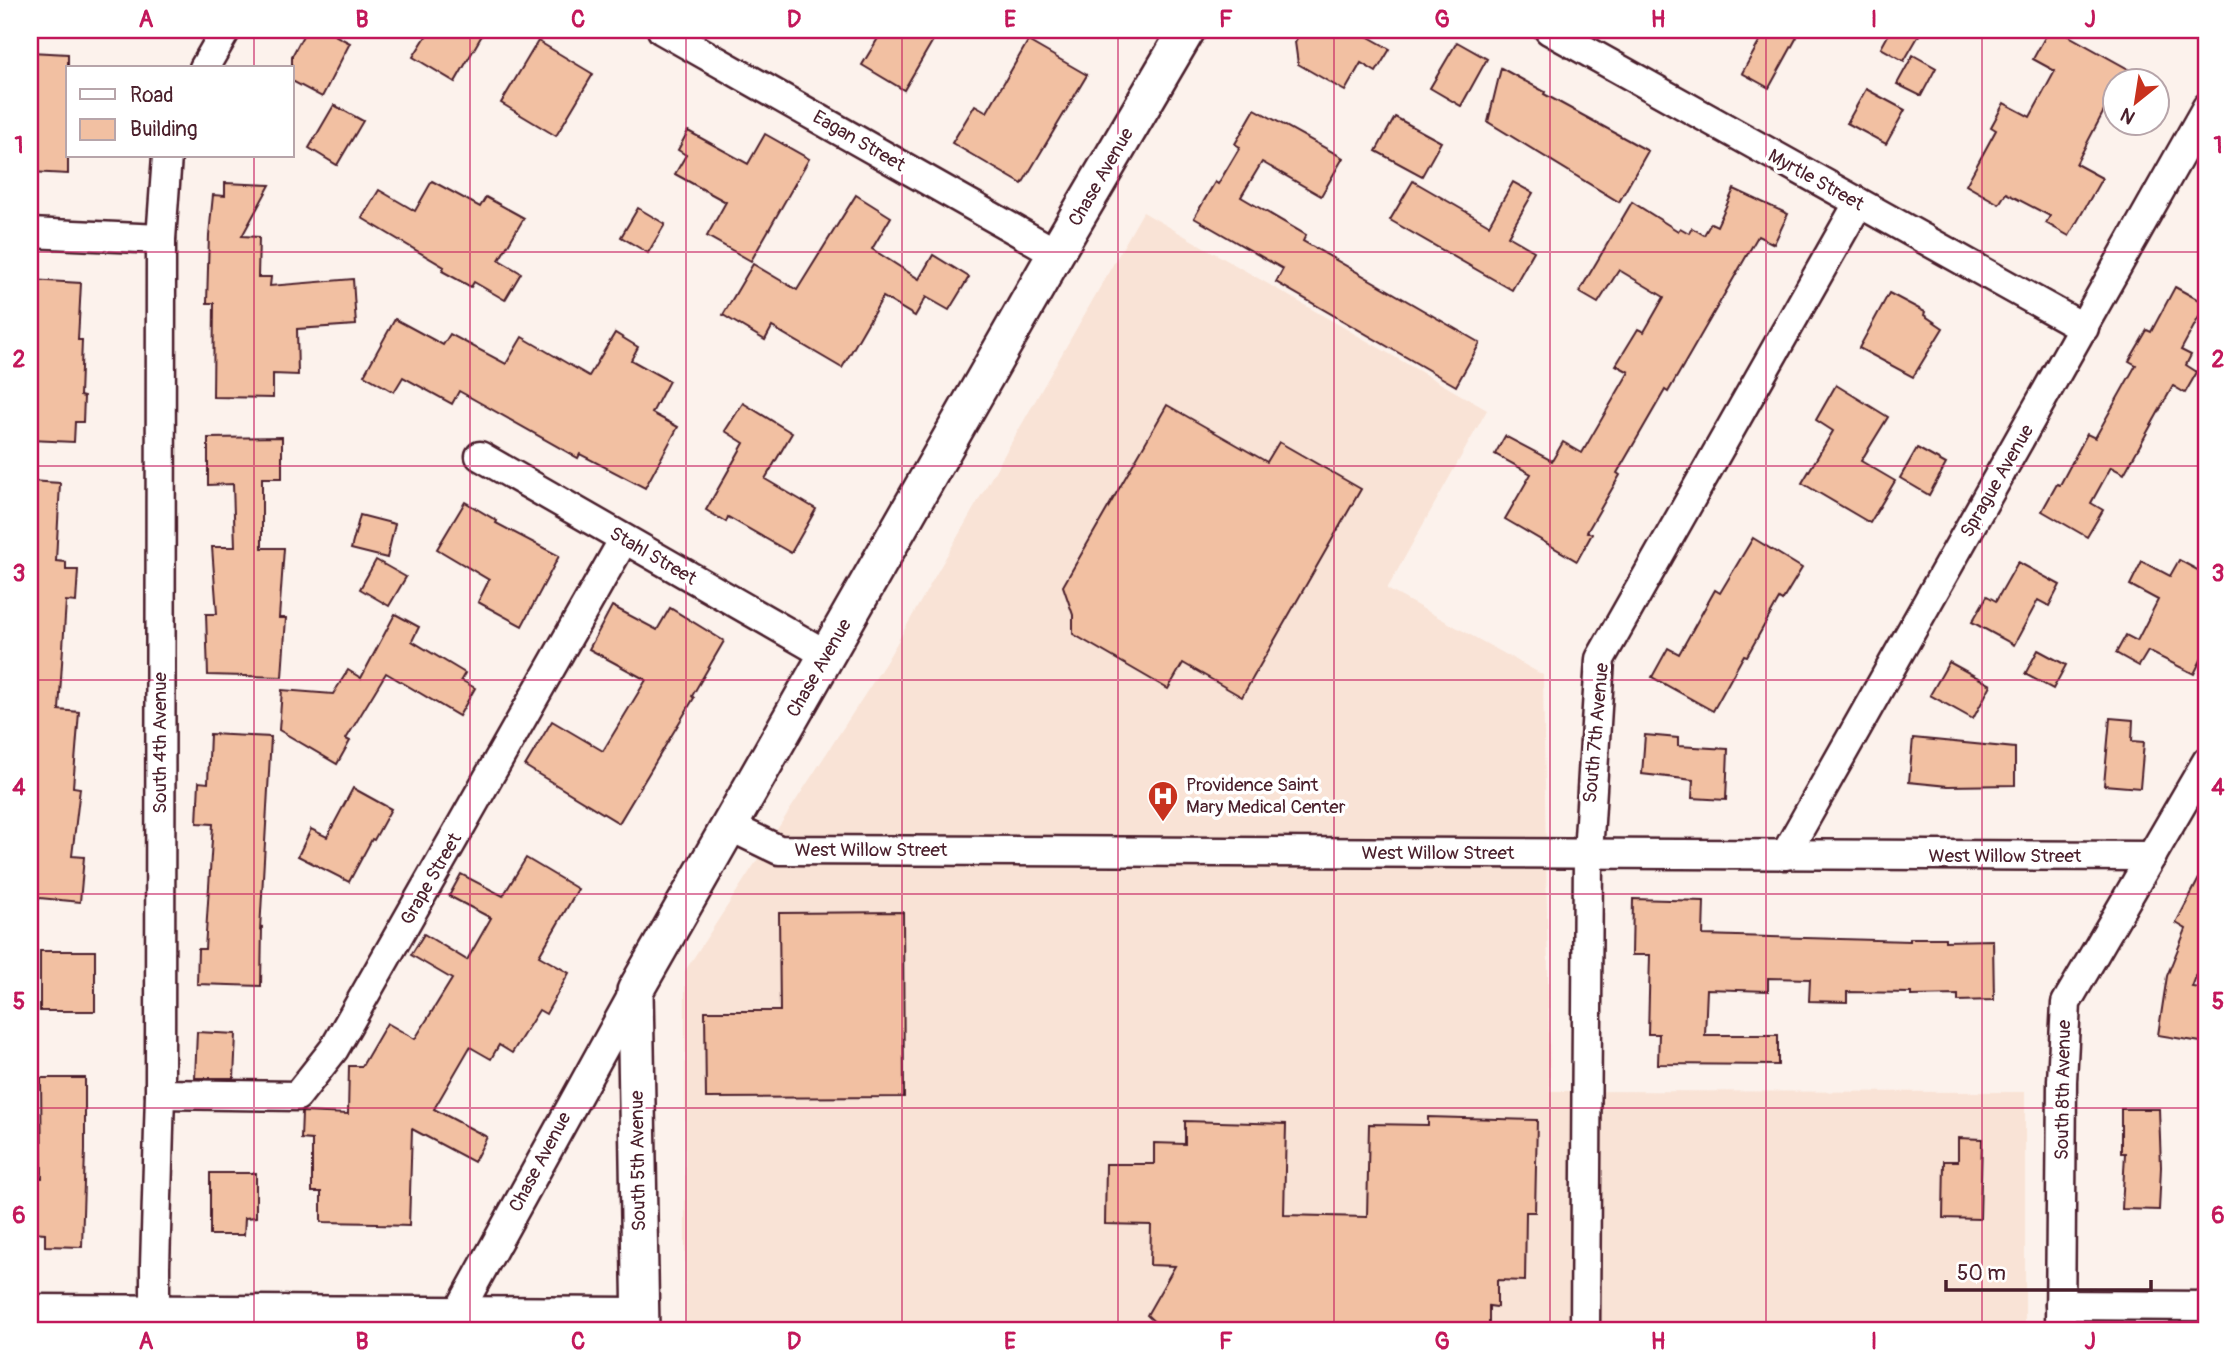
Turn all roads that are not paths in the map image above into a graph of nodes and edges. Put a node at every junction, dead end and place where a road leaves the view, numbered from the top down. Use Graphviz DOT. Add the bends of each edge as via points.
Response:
graph roads {
  1 [pos="226,30"];
  2 [pos="662,30"];
  3 [pos="1187,30"];
  4 [pos="1549,30"];
  5 [pos="205,66"];
  6 [pos="2207,107"];
  7 [pos="167,158"];
  8 [pos="1858,204"];
  9 [pos="30,233"];
  10 [pos="161,239"];
  11 [pos="1056,253"];
  12 [pos="2084,328"];
  13 [pos="480,456"];
  14 [pos="624,539"];
  15 [pos="827,655"];
  16 [pos="2207,761"];
  17 [pos="729,826"];
  18 [pos="1588,854"];
  19 [pos="1785,855"];
  20 [pos="2152,856"];
  21 [pos="635,991"];
  22 [pos="160,1094"];
  23 [pos="2207,1306"];
  24 [pos="30,1310"];
  25 [pos="459,1311"];
  26 [pos="2060,1318"];
  27 [pos="155,1320"];
  28 [pos="641,1321"];
  29 [pos="1585,1330"];
  1 -- 5 [label="street"];
  2 -- 11 [label="street, Eagan Street"];
  3 -- 11 [label="street, Chase Avenue"];
  4 -- 8 [label="street, Myrtle Street"];
  6 -- 12 [label="street, Sprague Avenue"];
  7 -- 10 [label="street, South 4th Avenue"];
  8 -- 12 [label="street, Myrtle Street"];
  8 -- 18 [label="street, South 7th Avenue" via="1600,659"];
  9 -- 10 [label="street"];
  10 -- 22 [label="street, South 4th Avenue"];
  11 -- 15 [label="street, Chase Avenue"];
  12 -- 19 [label="street, Sprague Avenue"];
  13 -- 14 [label="street, Stahl Street"];
  14 -- 15 [label="street, Stahl Street"];
  14 -- 22 [label="street, Grape Street" via="334,1049 297,1096"];
  15 -- 17 [label="street, Chase Avenue"];
  16 -- 20 [label="street, South 8th Avenue"];
  17 -- 18 [label="street, West Willow Street" via="779,850"];
  17 -- 21 [label="street, Chase Avenue"];
  18 -- 19 [label="street, West Willow Street"];
  18 -- 29 [label="street, South 7th Avenue"];
  19 -- 20 [label="street, West Willow Street"];
  20 -- 26 [label="street, South 8th Avenue" via="2066,1003"];
  21 -- 25 [label="street, Chase Avenue"];
  21 -- 28 [label="street, South 5th Avenue"];
  22 -- 27 [label="street, South 4th Avenue"];
  23 -- 26 [label="street"];
  24 -- 27 [label="street"];
  25 -- 27 [label="street"];
  25 -- 28 [label="street"];
}
